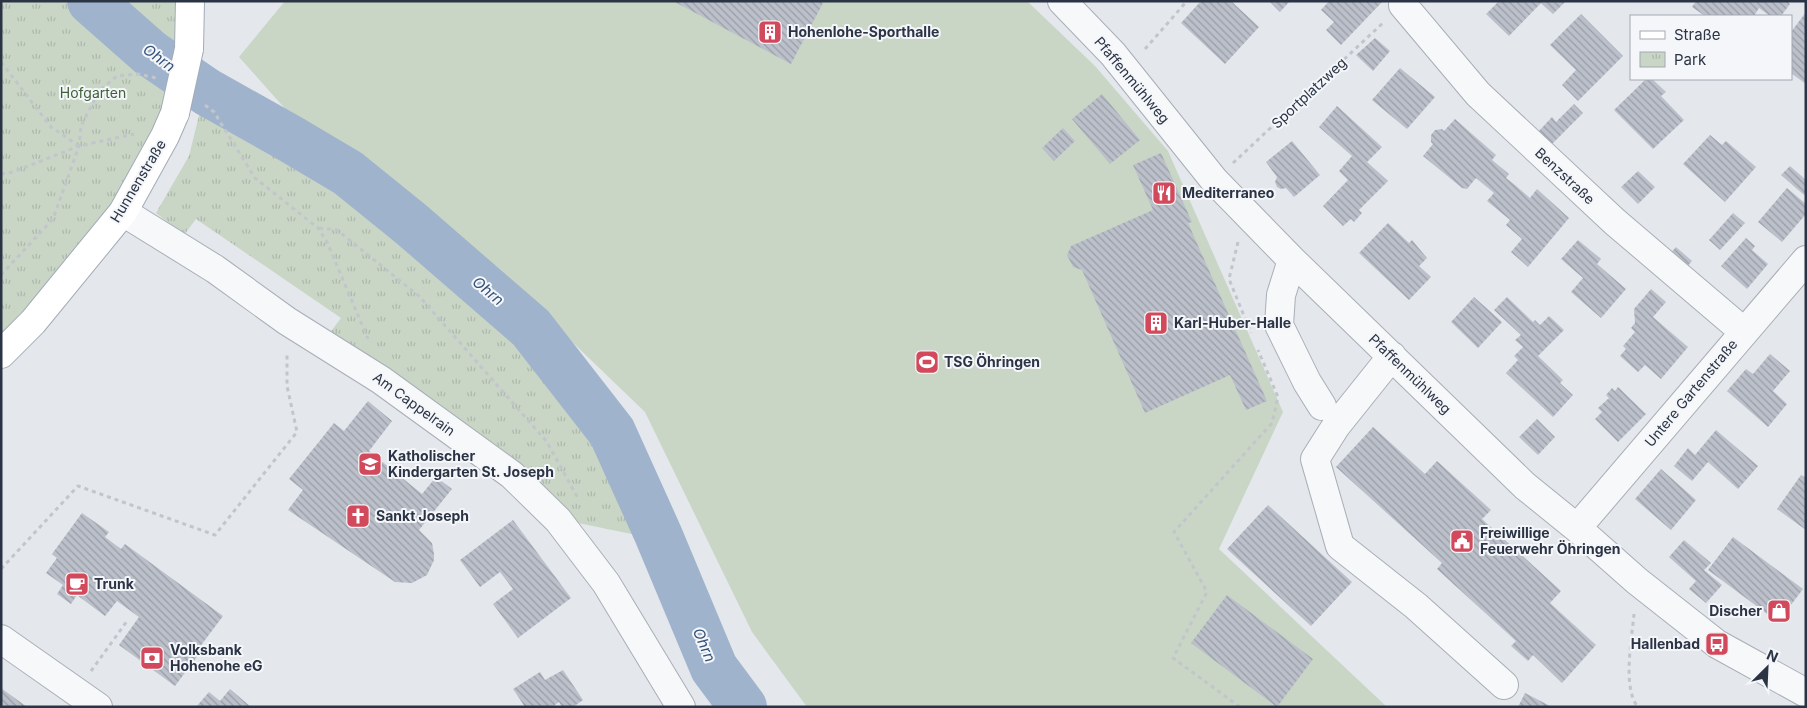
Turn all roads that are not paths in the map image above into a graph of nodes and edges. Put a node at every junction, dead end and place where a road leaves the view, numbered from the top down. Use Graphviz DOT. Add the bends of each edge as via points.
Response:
graph roads {
  1 [pos="190,1"];
  2 [pos="1062,1"];
  3 [pos="1403,5"];
  4 [pos="123,212"];
  5 [pos="1292,260"];
  6 [pos="1806,260"];
  7 [pos="1743,332"];
  8 [pos="1,354"];
  9 [pos="1392,356"];
  10 [pos="1322,406"];
  11 [pos="1577,528"];
  12 [pos="1,639"];
  13 [pos="1504,685"];
  14 [pos="1804,696"];
  15 [pos="87,699"];
  16 [pos="681,707"];
  1 -- 4 [label="main road, Hunnenstraße, bridge" via="189,49 175,113"];
  2 -- 5 [label="street, Pfaffenmühlweg" via="1113,54 1214,180"];
  3 -- 7 [label="street, Benzstraße" via="1478,94 1615,222"];
  4 -- 8 [label="main road, Hunnenstraße" via="33,322"];
  4 -- 16 [label="street, Am Cappelrain" via="381,380 512,475 558,520 606,584"];
  5 -- 9 [label="street, Pfaffenmühlweg"];
  5 -- 10 [label="street" via="1282,295 1279,325"];
  6 -- 7 [label="street, Untere Gartenstraße"];
  7 -- 11 [label="street, Untere Gartenstraße"];
  9 -- 11 [label="street, Pfaffenmühlweg" via="1525,486"];
  9 -- 13 [label="street" via="1336,426 1315,459 1340,546 1416,606"];
  11 -- 14 [label="street, Pfaffenmühlweg" via="1637,581 1717,644"];
  12 -- 15 [label="street"];
}
